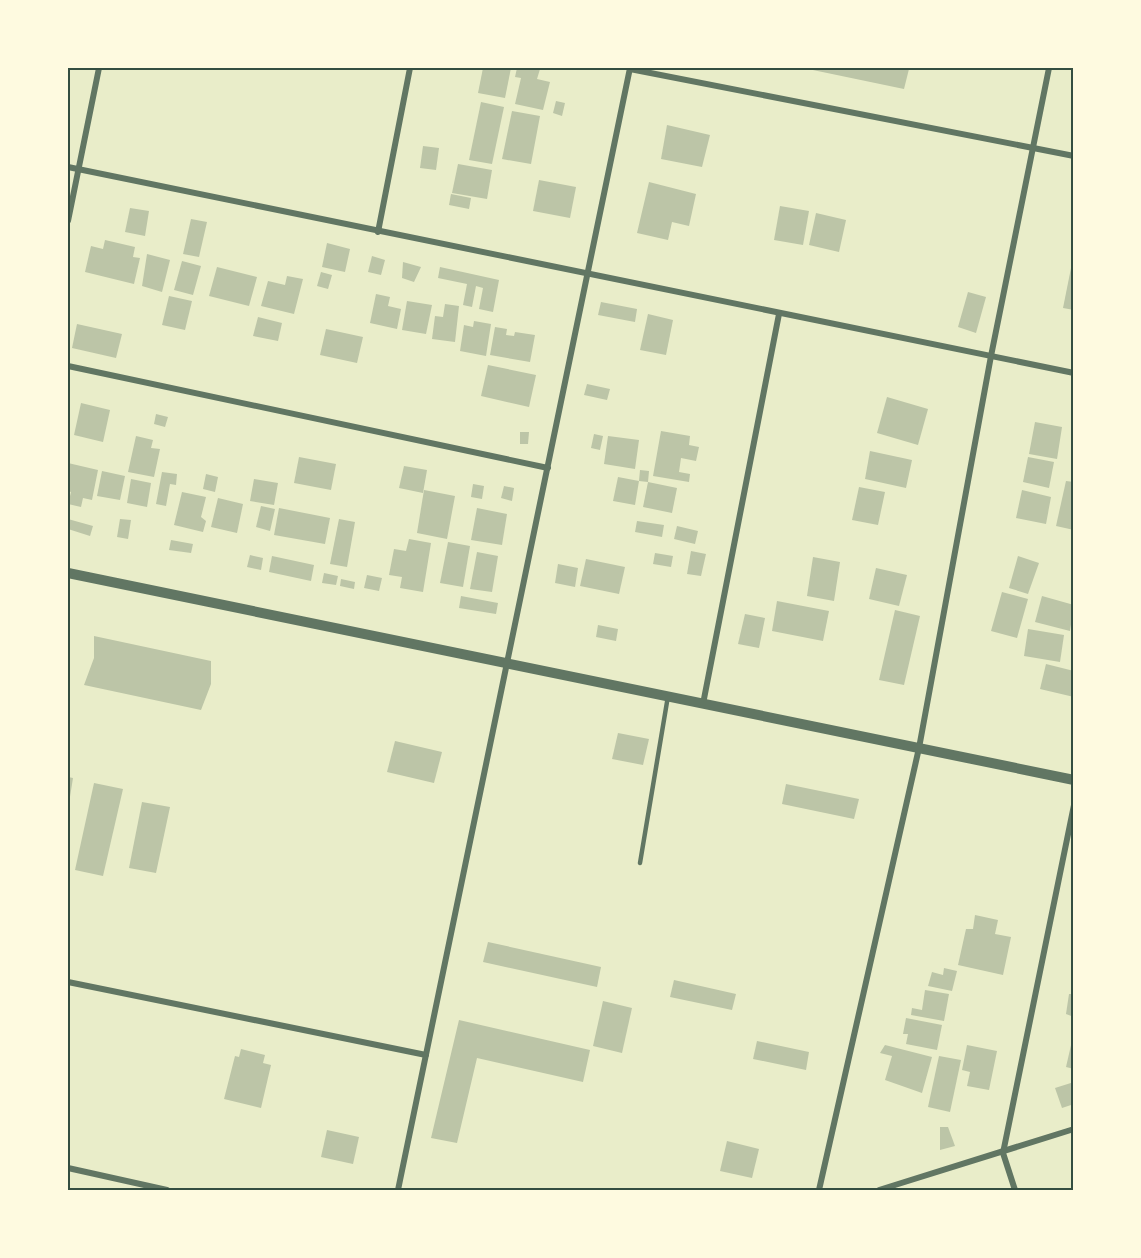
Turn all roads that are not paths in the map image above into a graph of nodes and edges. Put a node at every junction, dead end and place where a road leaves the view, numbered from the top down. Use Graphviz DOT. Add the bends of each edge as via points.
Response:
graph roads {
  1 [pos="99,68"];
  2 [pos="410,68"];
  3 [pos="630,68"];
  4 [pos="1049,68"];
  5 [pos="1033,148"];
  6 [pos="1074,156"];
  7 [pos="68,166"];
  8 [pos="78,169"];
  9 [pos="68,221"];
  10 [pos="378,232"];
  11 [pos="588,274"];
  12 [pos="779,314"];
  13 [pos="991,356"];
  14 [pos="68,366"];
  15 [pos="1074,373"];
  16 [pos="548,468"];
  17 [pos="68,573"];
  18 [pos="506,663"];
  19 [pos="668,696"];
  20 [pos="703,704"];
  21 [pos="920,748"];
  22 [pos="1074,780"];
  23 [pos="1074,805"];
  24 [pos="640,863"];
  25 [pos="68,982"];
  26 [pos="426,1055"];
  27 [pos="1074,1130"];
  28 [pos="1003,1153"];
  29 [pos="68,1168"];
  30 [pos="167,1191"];
  31 [pos="398,1191"];
  32 [pos="819,1191"];
  33 [pos="879,1191"];
  34 [pos="1016,1191"];
  1 -- 8 [label="street"];
  2 -- 10 [label="street"];
  3 -- 5 [label="street"];
  3 -- 11 [label="street"];
  4 -- 5 [label="street"];
  5 -- 6 [label="street"];
  5 -- 13 [label="street"];
  7 -- 8 [label="street"];
  8 -- 9 [label="street"];
  8 -- 10 [label="street"];
  10 -- 11 [label="street"];
  11 -- 12 [label="street"];
  11 -- 16 [label="street"];
  12 -- 13 [label="street"];
  12 -- 20 [label="street"];
  13 -- 15 [label="street"];
  13 -- 21 [label="street"];
  14 -- 16 [label="street"];
  16 -- 18 [label="street"];
  17 -- 18 [label="street"];
  18 -- 19 [label="street"];
  18 -- 26 [label="street"];
  19 -- 20 [label="street"];
  19 -- 24 [label="lane"];
  20 -- 21 [label="street"];
  21 -- 22 [label="street"];
  21 -- 32 [label="street"];
  23 -- 28 [label="street"];
  25 -- 26 [label="street"];
  26 -- 31 [label="street"];
  27 -- 28 [label="street"];
  28 -- 33 [label="street"];
  28 -- 34 [label="street"];
  29 -- 30 [label="street"];
}
